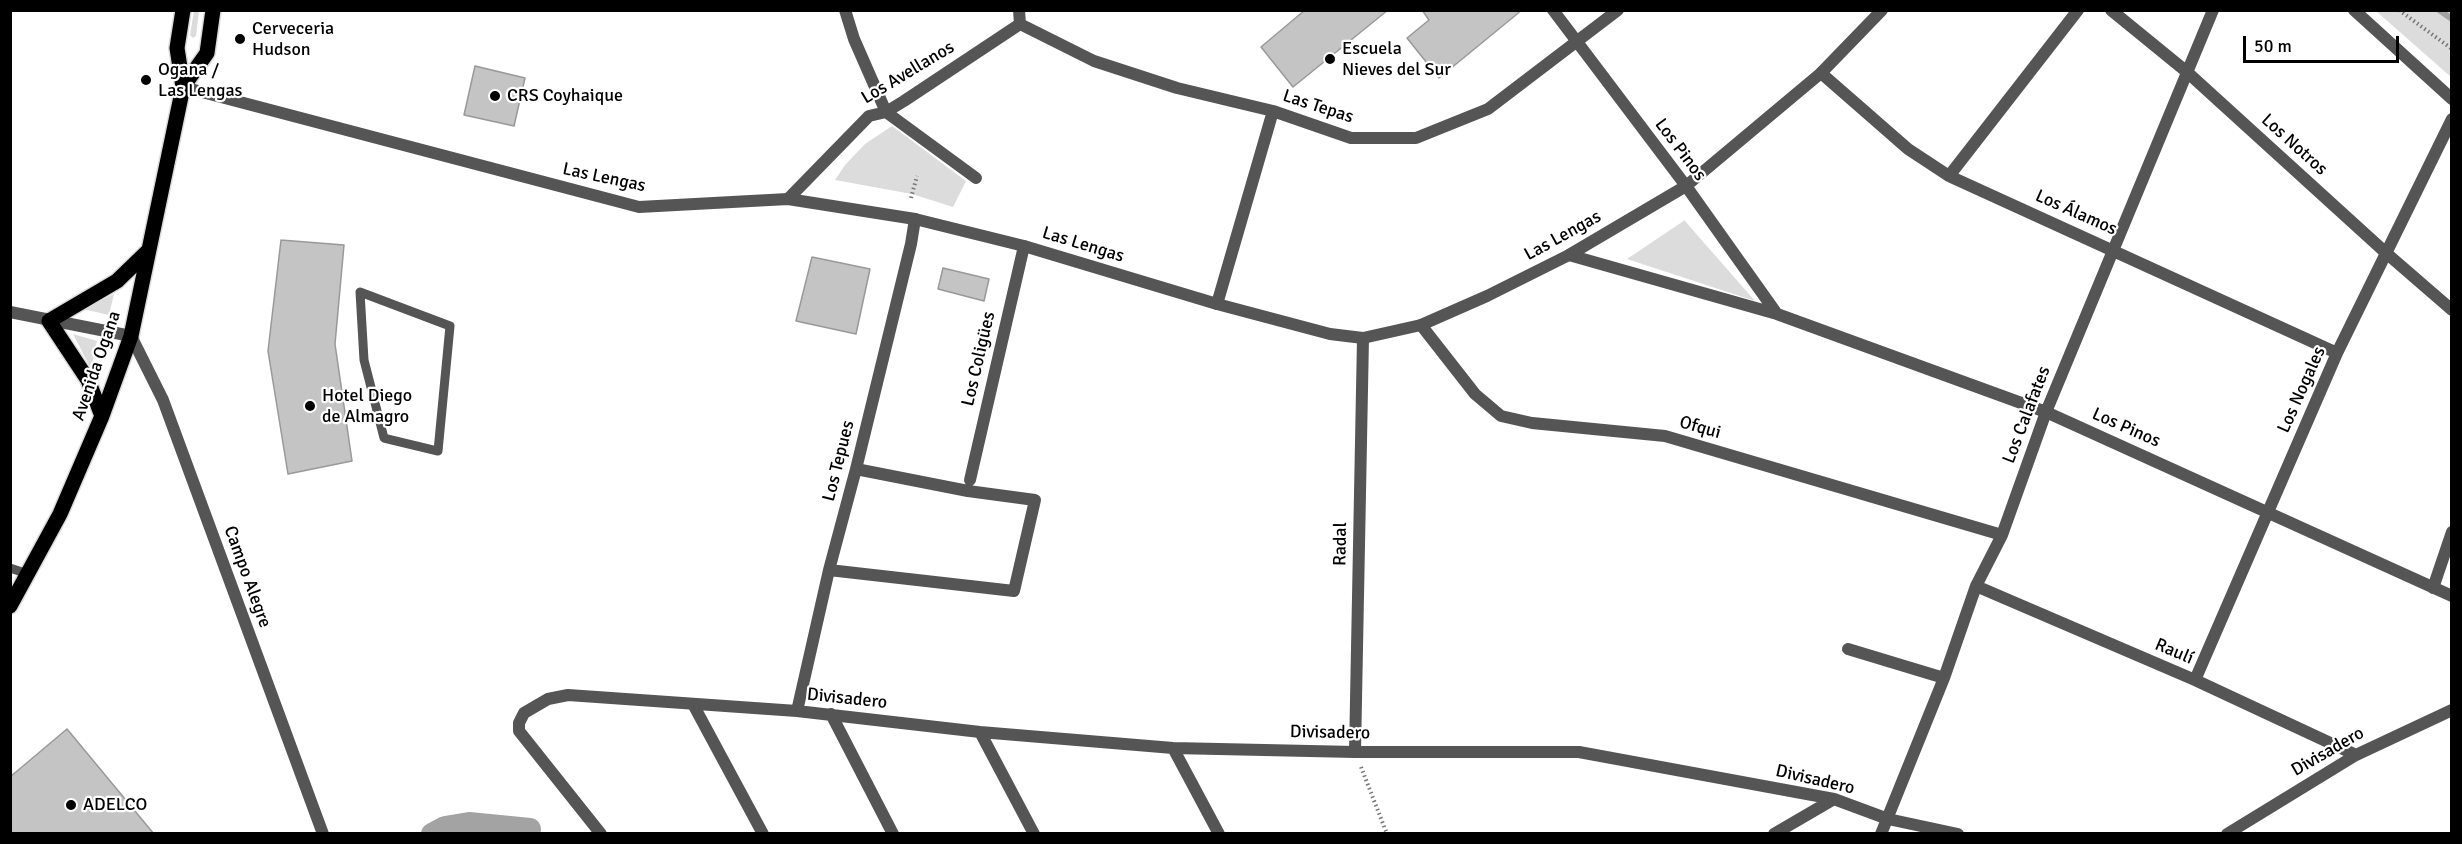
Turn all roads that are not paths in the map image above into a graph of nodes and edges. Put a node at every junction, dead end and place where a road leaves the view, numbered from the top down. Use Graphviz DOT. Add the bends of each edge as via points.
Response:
graph roads {
  1 [pos="183,10"];
  2 [pos="213,10"];
  3 [pos="845,10"];
  4 [pos="1019,10"];
  5 [pos="1553,10"];
  6 [pos="1618,10"];
  7 [pos="1882,10"];
  8 [pos="2078,10"];
  9 [pos="2110,10"];
  10 [pos="2213,10"];
  11 [pos="2354,10"];
  12 [pos="1020,24"];
  13 [pos="1578,43"];
  14 [pos="2187,72"];
  15 [pos="1821,73"];
  16 [pos="183,87"];
  17 [pos="2451,99"];
  18 [pos="1274,111"];
  19 [pos="885,112"];
  20 [pos="2451,119"];
  21 [pos="1949,176"];
  22 [pos="976,178"];
  23 [pos="1686,186"];
  24 [pos="788,199"];
  25 [pos="915,219"];
  26 [pos="1024,246"];
  27 [pos="2114,250"];
  28 [pos="147,252"];
  29 [pos="2385,252"];
  30 [pos="1569,255"];
  31 [pos="360,292"];
  32 [pos="1217,304"];
  33 [pos="2451,310"];
  34 [pos="10,312"];
  35 [pos="1777,314"];
  36 [pos="49,321"];
  37 [pos="1421,325"];
  38 [pos="131,336"];
  39 [pos="1363,338"];
  40 [pos="2337,353"];
  41 [pos="2046,412"];
  42 [pos="102,416"];
  43 [pos="856,469"];
  44 [pos="970,480"];
  45 [pos="2268,512"];
  46 [pos="2451,532"];
  47 [pos="2002,535"];
  48 [pos="10,568"];
  49 [pos="829,570"];
  50 [pos="28,574"];
  51 [pos="1976,586"];
  52 [pos="2433,588"];
  53 [pos="2451,596"];
  54 [pos="10,606"];
  55 [pos="1848,650"];
  56 [pos="1944,678"];
  57 [pos="2195,680"];
  58 [pos="694,706"];
  59 [pos="2451,710"];
  60 [pos="796,711"];
  61 [pos="831,714"];
  62 [pos="980,732"];
  63 [pos="1173,748"];
  64 [pos="1355,752"];
  65 [pos="2355,755"];
  66 [pos="1834,799"];
  67 [pos="1888,819"];
  68 [pos="323,834"];
  69 [pos="601,834"];
  70 [pos="763,834"];
  71 [pos="893,834"];
  72 [pos="1034,834"];
  73 [pos="1219,834"];
  74 [pos="1774,834"];
  75 [pos="1881,834"];
  76 [pos="1958,834"];
  77 [pos="2228,834"];
  1 -- 16 [label="main road, Avenida Ogana" via="177,48"];
  2 -- 16 [label="main road, Avenida Ogana" via="207,53"];
  3 -- 19 [label="street"];
  4 -- 12 [label="street"];
  5 -- 13 [label="street, Los Pinos"];
  6 -- 13 [label="street, Las Tepas"];
  7 -- 15 [label="street, Las Lengas"];
  8 -- 21 [label="street"];
  9 -- 14 [label="street, Los Notros"];
  10 -- 14 [label="street, Los Calafates"];
  11 -- 17 [label="street"];
  12 -- 18 [label="street, Las Tepas" via="1094,61 1177,88"];
  12 -- 19 [label="street, Los Avellanos"];
  13 -- 18 [label="street, Las Tepas" via="1488,109 1416,138 1351,138"];
  13 -- 23 [label="street, Los Pinos"];
  14 -- 27 [label="street, Los Calafates"];
  14 -- 29 [label="street, Los Notros"];
  15 -- 21 [label="street, Los Álamos" via="1908,149"];
  15 -- 23 [label="street, Las Lengas"];
  16 -- 24 [label="street, Las Lengas" via="639,207"];
  16 -- 28 [label="main road, Avenida Ogana"];
  18 -- 32 [label="street"];
  19 -- 22 [label="street"];
  19 -- 24 [label="street, Los Avellanos" via="869,116"];
  20 -- 29 [label="street, Los Nogales"];
  21 -- 27 [label="street, Los Álamos"];
  23 -- 30 [label="street, Las Lengas"];
  23 -- 35 [label="street, Los Pinos"];
  24 -- 25 [label="street, Las Lengas"];
  25 -- 26 [label="street, Las Lengas"];
  25 -- 43 [label="street, Los Tepues"];
  26 -- 32 [label="street, Las Lengas"];
  26 -- 44 [label="street, Los Coligües"];
  27 -- 40 [label="street, Los Álamos"];
  27 -- 41 [label="street, Los Calafates"];
  28 -- 36 [label="main road" via="117,281"];
  28 -- 38 [label="main road, Avenida Ogana"];
  29 -- 33 [label="street, Los Notros"];
  29 -- 40 [label="street, Los Nogales"];
  30 -- 35 [label="street, Los Pinos"];
  30 -- 37 [label="street, Las Lengas"];
  31 -- 31 [label="lane" via="450,326 438,451 384,438 364,360"];
  32 -- 39 [label="street, Las Lengas" via="1330,334"];
  34 -- 36 [label="street"];
  35 -- 41 [label="street, Los Pinos"];
  36 -- 38 [label="street"];
  36 -- 42 [label="main road" via="88,380"];
  37 -- 39 [label="street, Las Lengas"];
  37 -- 47 [label="street, Ofqui" via="1475,394 1501,416 1532,423 1665,436"];
  38 -- 42 [label="main road, Avenida Ogana"];
  38 -- 68 [label="street, Campo Alegre" via="163,400"];
  39 -- 64 [label="street, Radal"];
  40 -- 45 [label="street, Los Nogales"];
  41 -- 45 [label="street, Los Pinos"];
  41 -- 47 [label="street, Los Calafates"];
  42 -- 50 [label="main road, Avenida Ogana" via="60,514"];
  43 -- 49 [label="street, Los Tepues"];
  43 -- 49 [label="street" via="1035,500 1014,591"];
  45 -- 52 [label="street, Los Pinos"];
  45 -- 57 [label="street, Los Nogales"];
  46 -- 52 [label="street"];
  47 -- 51 [label="street, Los Calafates"];
  48 -- 50 [label="lane"];
  49 -- 60 [label="street, Los Tepues"];
  50 -- 54 [label="main road, Avenida Ogana"];
  51 -- 56 [label="street, Los Calafates"];
  51 -- 57 [label="street, Raulí"];
  52 -- 53 [label="street, Los Pinos"];
  55 -- 56 [label="street"];
  56 -- 67 [label="street, Los Calafates"];
  57 -- 65 [label="street, Raulí"];
  58 -- 60 [label="street, Divisadero"];
  58 -- 69 [label="street, Divisadero" via="568,696 548,699 524,713 519,731"];
  58 -- 70 [label="street"];
  59 -- 65 [label="street, Divisadero"];
  60 -- 61 [label="street, Divisadero"];
  61 -- 62 [label="street, Divisadero"];
  61 -- 71 [label="street"];
  62 -- 63 [label="street, Divisadero"];
  62 -- 72 [label="street"];
  63 -- 64 [label="street, Divisadero"];
  63 -- 73 [label="street"];
  64 -- 66 [label="street, Divisadero" via="1579,752"];
  65 -- 77 [label="street, Divisadero"];
  66 -- 67 [label="street, Divisadero"];
  66 -- 74 [label="street"];
  67 -- 75 [label="street, Los Calafates"];
  67 -- 76 [label="street, Divisadero"];
}
